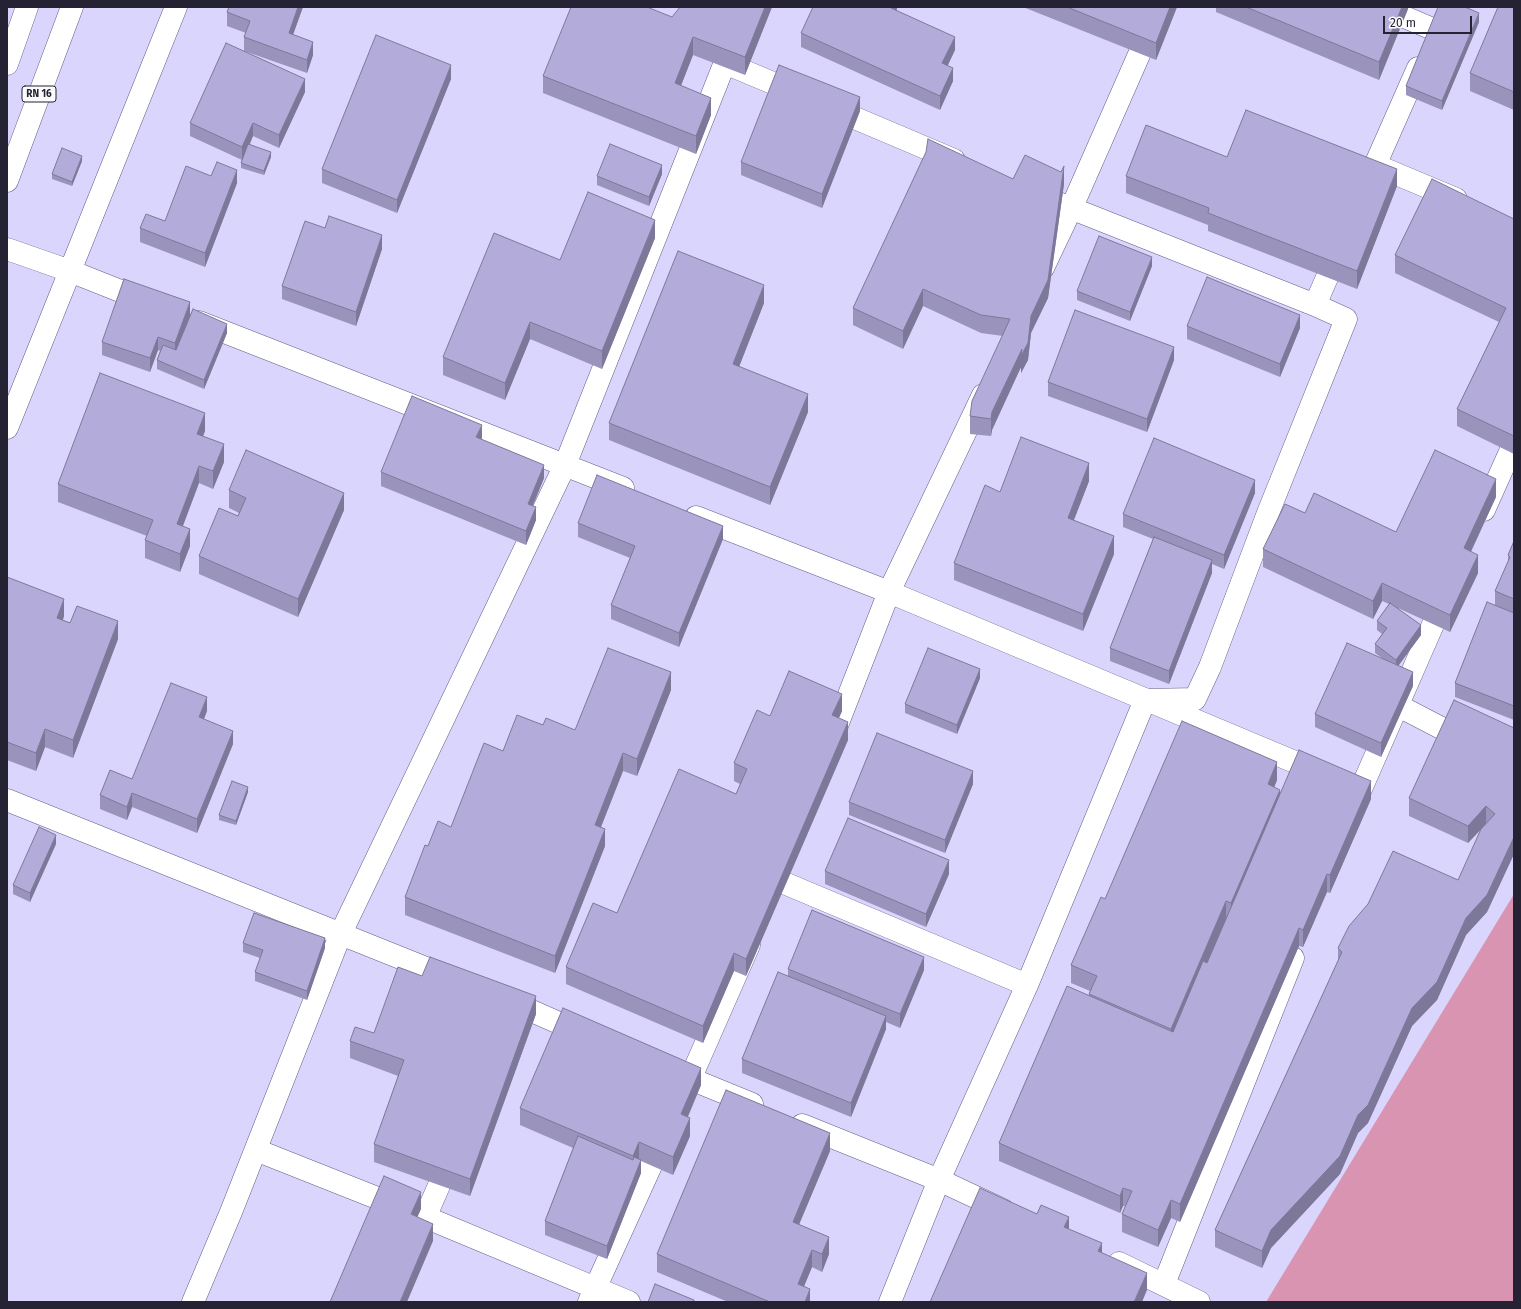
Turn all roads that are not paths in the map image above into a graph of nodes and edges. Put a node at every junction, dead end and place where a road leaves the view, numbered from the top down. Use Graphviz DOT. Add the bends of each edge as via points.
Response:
graph roads {
  1 [pos="27,7"];
  2 [pos="72,7"];
  3 [pos="176,7"];
  4 [pos="748,7"];
  5 [pos="1160,7"];
  6 [pos="1381,7"];
  7 [pos="725,63"];
  8 [pos="7,64"];
  9 [pos="1375,165"];
  10 [pos="976,168"];
  11 [pos="7,180"];
  12 [pos="1042,196"];
  13 [pos="1478,208"];
  14 [pos="1071,209"];
  15 [pos="1356,209"];
  16 [pos="1347,232"];
  17 [pos="7,249"];
  18 [pos="70,271"];
  19 [pos="1034,287"];
  20 [pos="1316,305"];
  21 [pos="990,379"];
  22 [pos="7,428"];
  23 [pos="1514,442"];
  24 [pos="565,465"];
  25 [pos="638,494"];
  26 [pos="675,508"];
  27 [pos="1475,530"];
  28 [pos="1452,581"];
  29 [pos="889,592"];
  30 [pos="1146,700"];
  31 [pos="1397,705"];
  32 [pos="823,762"];
  33 [pos="1514,766"];
  34 [pos="1348,785"];
  35 [pos="9,807"];
  36 [pos="1345,826"];
  37 [pos="768,901"];
  38 [pos="755,930"];
  39 [pos="341,933"];
  40 [pos="1301,937"];
  41 [pos="1026,985"];
  42 [pos="604,1042"];
  43 [pos="661,1067"];
  44 [pos="690,1080"];
  45 [pos="460,1136"];
  46 [pos="256,1150"];
  47 [pos="939,1180"];
  48 [pos="426,1217"];
  49 [pos="1019,1217"];
  50 [pos="413,1245"];
  51 [pos="1099,1254"];
  52 [pos="1164,1284"];
  53 [pos="592,1295"];
  54 [pos="193,1302"];
  55 [pos="628,1302"];
  56 [pos="890,1302"];
  57 [pos="1199,1302"];
  1 -- 8 [label="street"];
  2 -- 11 [label="street, RN 16"];
  3 -- 18 [label="street"];
  4 -- 7 [label="street"];
  5 -- 14 [label="street"];
  6 -- 9 [label="street" via="1439,21"];
  7 -- 10 [label="street"];
  7 -- 24 [label="street"];
  9 -- 13 [label="street"];
  9 -- 15 [label="street"];
  12 -- 14 [label="street"];
  14 -- 19 [label="street"];
  14 -- 20 [label="street"];
  16 -- 20 [label="street"];
  17 -- 18 [label="street"];
  18 -- 22 [label="street"];
  18 -- 24 [label="street"];
  20 -- 30 [label="street" via="1346,318 1210,667 1195,698"];
  21 -- 29 [label="street"];
  23 -- 27 [label="street"];
  24 -- 25 [label="street"];
  24 -- 39 [label="street"];
  26 -- 29 [label="street"];
  28 -- 31 [label="street"];
  29 -- 30 [label="street"];
  29 -- 32 [label="street"];
  30 -- 34 [label="street"];
  30 -- 41 [label="street"];
  31 -- 33 [label="street"];
  31 -- 34 [label="street"];
  34 -- 36 [label="street"];
  35 -- 39 [label="street"];
  37 -- 41 [label="street" via="780,873"];
  38 -- 44 [label="street"];
  39 -- 42 [label="street" via="481,990 514,1012"];
  39 -- 46 [label="street"];
  40 -- 52 [label="street"];
  41 -- 47 [label="street"];
  43 -- 44 [label="street"];
  44 -- 47 [label="street"];
  44 -- 53 [label="street"];
  45 -- 48 [label="street"];
  46 -- 48 [label="street"];
  46 -- 54 [label="street"];
  47 -- 49 [label="street"];
  47 -- 56 [label="street"];
  48 -- 50 [label="street"];
  48 -- 53 [label="street"];
  51 -- 52 [label="street"];
  52 -- 57 [label="street"];
  53 -- 55 [label="street"];
}
